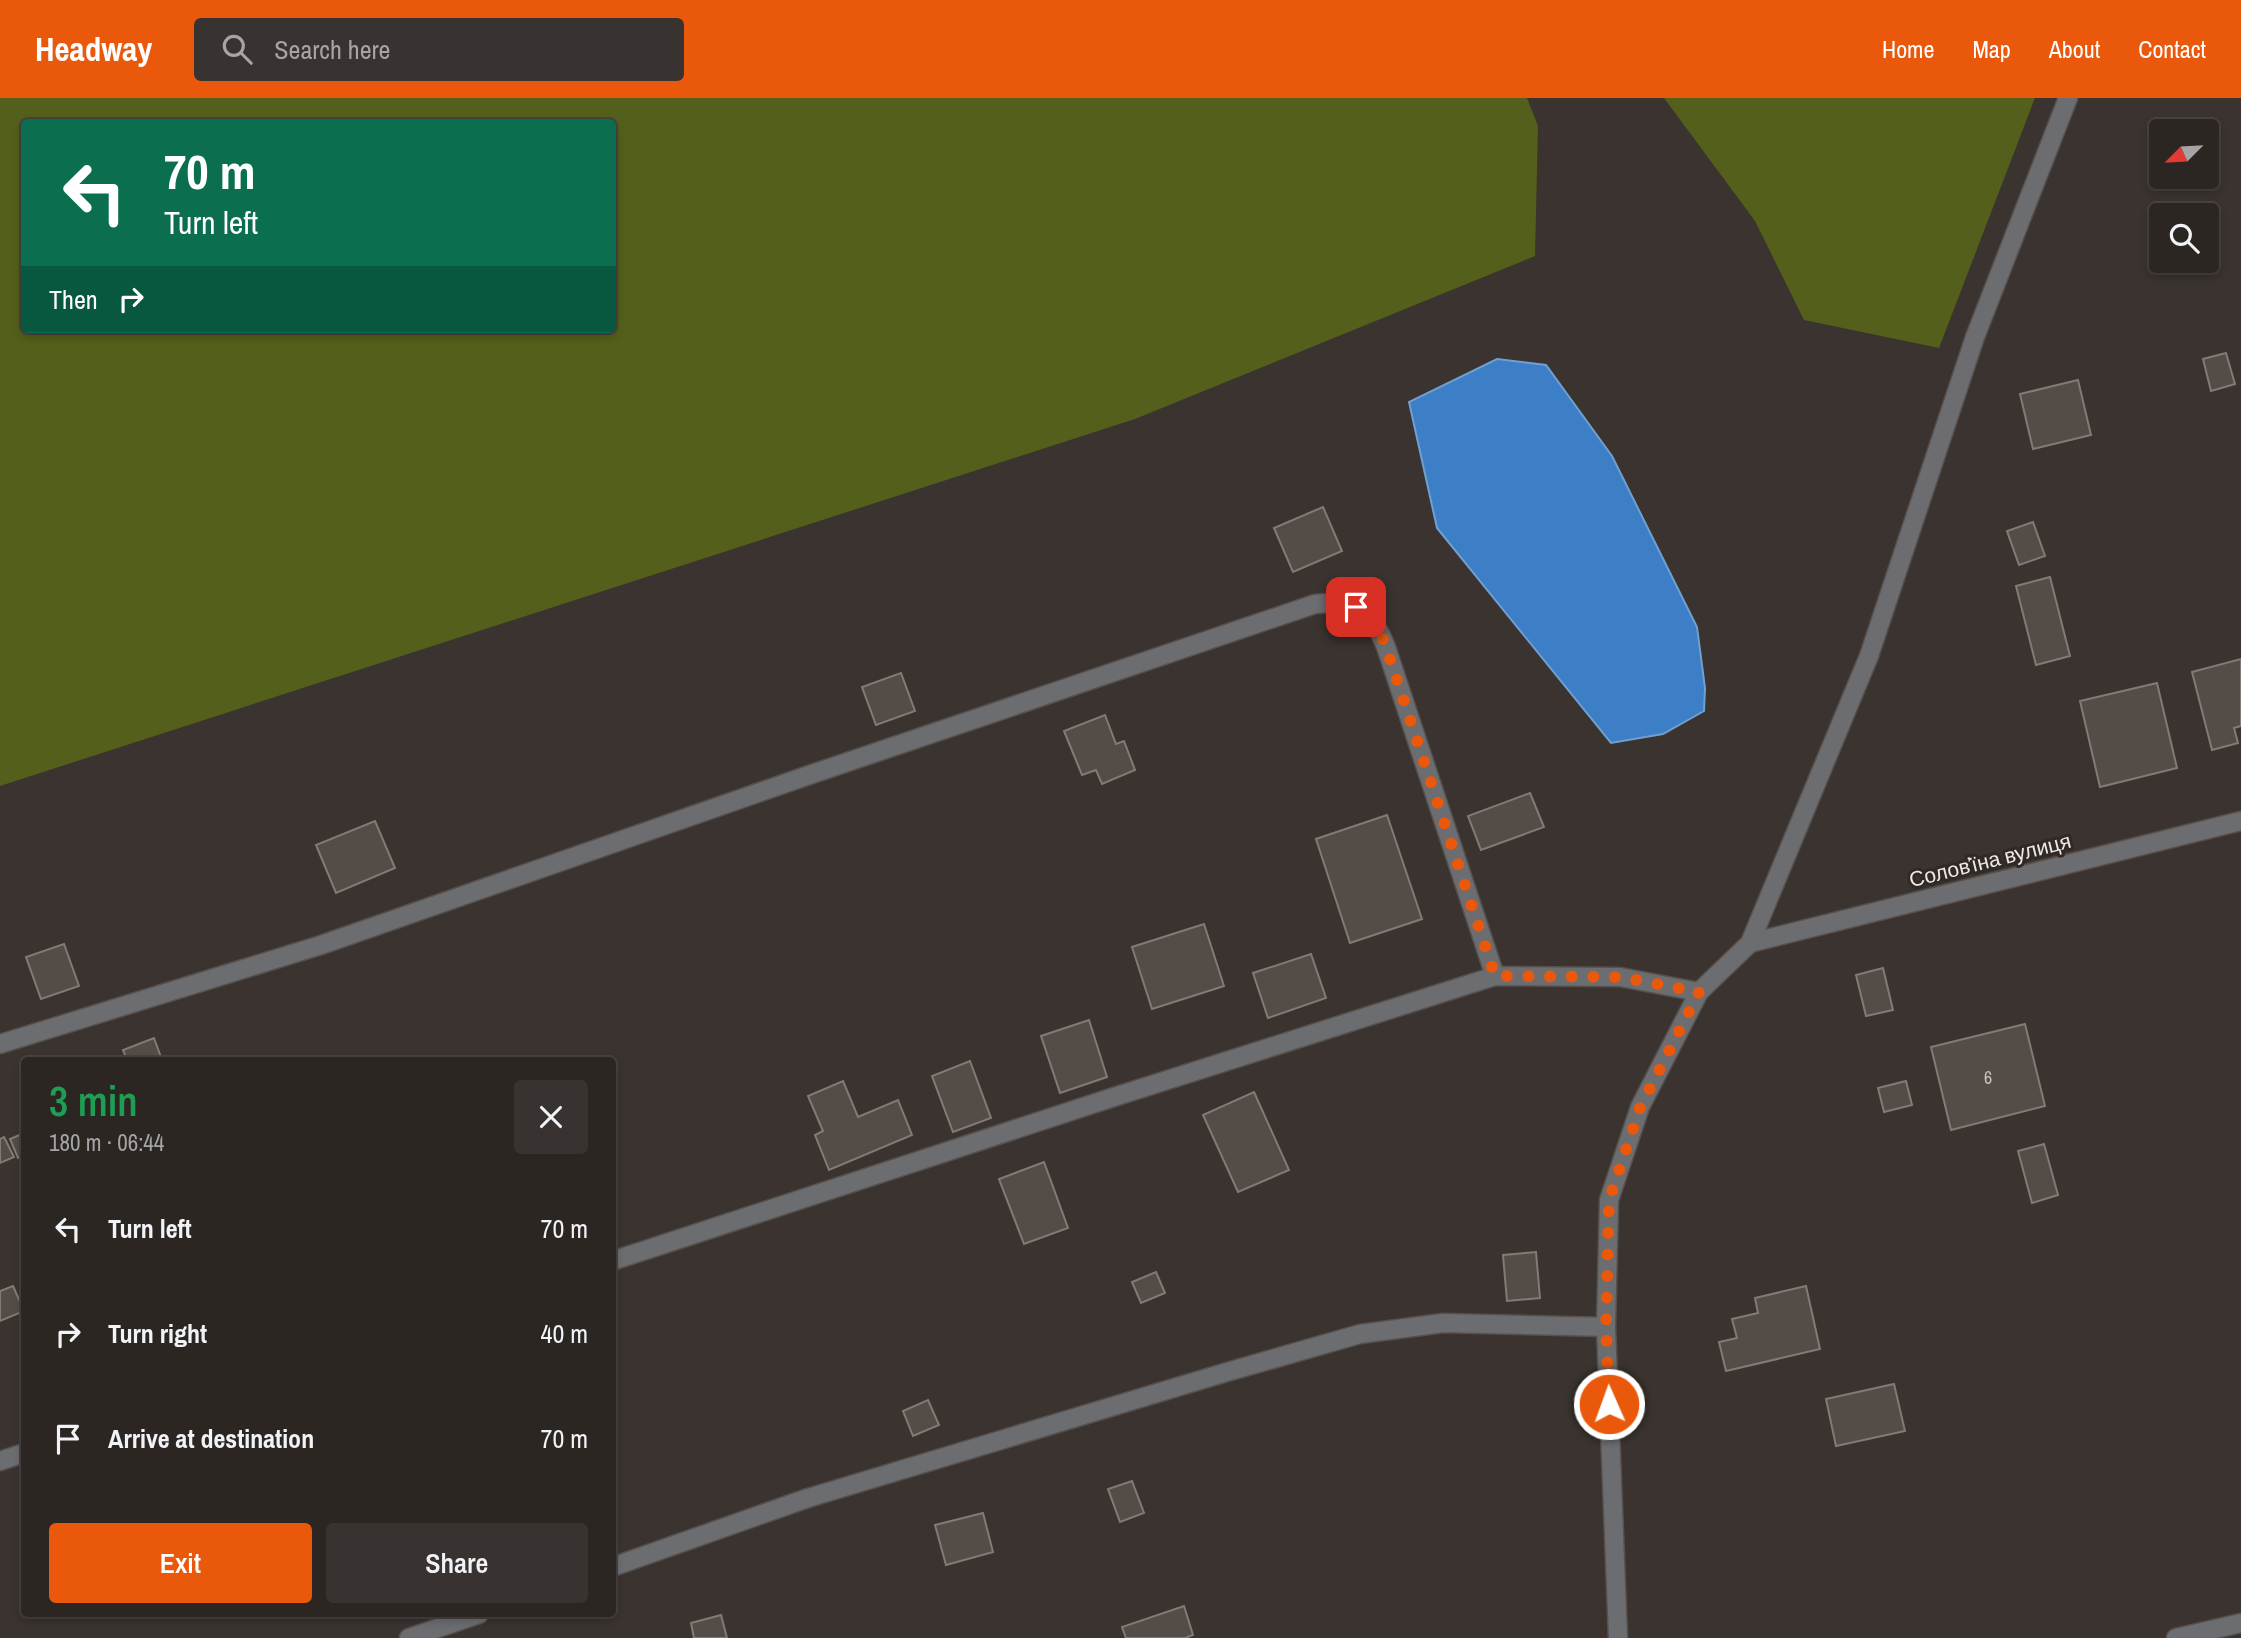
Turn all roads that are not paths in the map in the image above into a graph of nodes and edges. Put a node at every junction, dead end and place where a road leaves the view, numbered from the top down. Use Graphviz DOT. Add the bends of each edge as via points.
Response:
graph roads {
  1 [pos="2068,98"];
  2 [pos="2241,821"];
  3 [pos="1750,943"];
  4 [pos="1495,976"];
  5 [pos="1699,992"];
  6 [pos="0,1044"];
  7 [pos="616,1260"];
  8 [pos="1606,1327"];
  9 [pos="21,1454"];
  10 [pos="0,1461"];
  11 [pos="616,1566"];
  12 [pos="470,1617"];
  13 [pos="2241,1623"];
  14 [pos="409,1638"];
  15 [pos="1618,1638"];
  16 [pos="2176,1638"];
  1 -- 3 [label="street" via="1975,337 1869,656"];
  2 -- 3 [label="street, Соловʼїна вулиця"];
  3 -- 5 [label="street"];
  4 -- 5 [label="street" via="1620,977"];
  4 -- 6 [label="street" via="1376,622 1356,607 1335,602 1315,604 812,774 321,945"];
  4 -- 7 [label="street"];
  5 -- 8 [label="street" via="1640,1108 1609,1200"];
  8 -- 11 [label="street" via="1443,1323 1360,1334 808,1498"];
  8 -- 15 [label="street"];
  9 -- 10 [label="street"];
  12 -- 14 [label="street"];
  13 -- 16 [label="street"];
}
